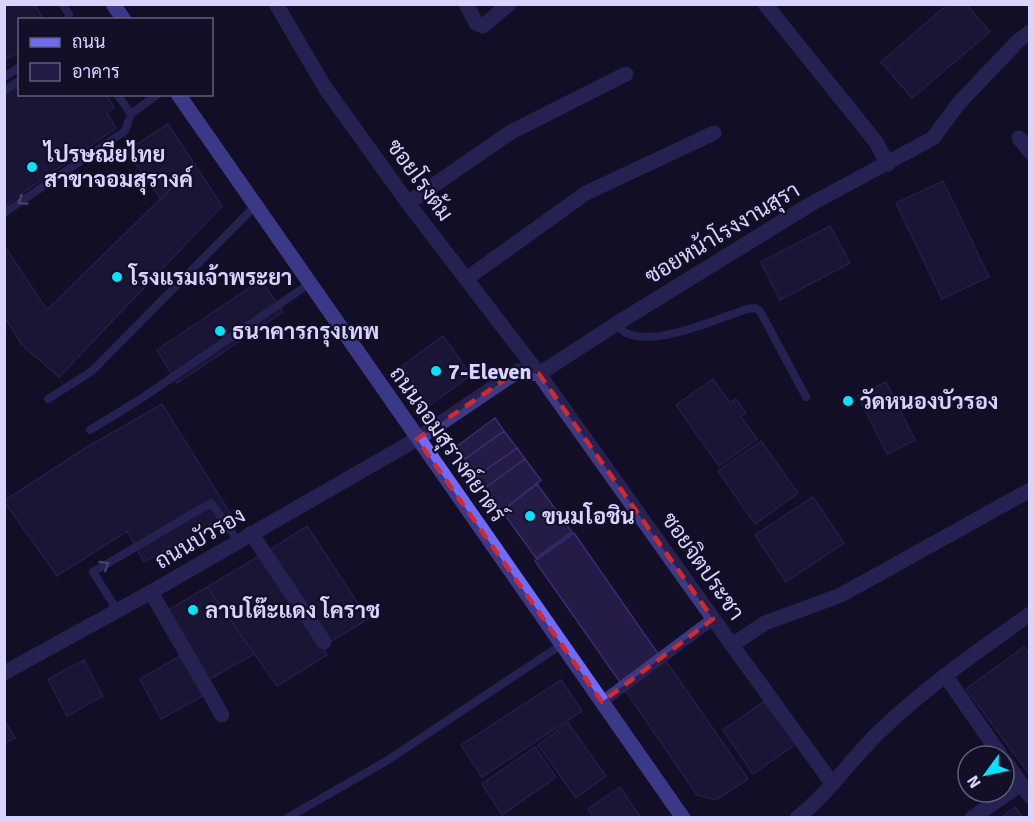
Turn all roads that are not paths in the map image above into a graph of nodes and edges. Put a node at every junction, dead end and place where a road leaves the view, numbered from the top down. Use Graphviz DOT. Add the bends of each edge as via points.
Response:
graph roads {
  1 [pos="62,4"];
  2 [pos="276,4"];
  3 [pos="466,4"];
  4 [pos="509,4"];
  5 [pos="765,4"];
  6 [pos="68,18"];
  7 [pos="1029,32"];
  8 [pos="18,68"];
  9 [pos="626,74"];
  10 [pos="4,77"];
  11 [pos="18,81"];
  12 [pos="4,91"];
  13 [pos="118,96"];
  14 [pos="155,96"];
  15 [pos="179,96"];
  16 [pos="131,114"];
  17 [pos="714,133"];
  18 [pos="1019,138"];
  19 [pos="1029,153"];
  20 [pos="888,164"];
  21 [pos="408,203"];
  22 [pos="255,206"];
  23 [pos="4,213"];
  24 [pos="466,279"];
  25 [pos="309,284"];
  26 [pos="616,324"];
  27 [pos="539,374"];
  28 [pos="806,397"];
  29 [pos="48,399"];
  30 [pos="90,430"];
  31 [pos="417,439"];
  32 [pos="1029,490"];
  33 [pos="252,533"];
  34 [pos="238,541"];
  35 [pos="151,592"];
  36 [pos="117,610"];
  37 [pos="1029,614"];
  38 [pos="713,619"];
  39 [pos="324,642"];
  40 [pos="561,645"];
  41 [pos="732,645"];
  42 [pos="4,673"];
  43 [pos="945,675"];
  44 [pos="602,702"];
  45 [pos="222,715"];
  46 [pos="993,744"];
  47 [pos="1016,777"];
  48 [pos="832,783"];
  49 [pos="1025,790"];
  50 [pos="287,818"];
  51 [pos="683,818"];
  52 [pos="797,818"];
  53 [pos="972,818"];
  1 -- 6 [label="lane"];
  2 -- 21 [label="street, ซอยโรงต้ม" via="326,89"];
  3 -- 4 [label="street" via="476,23 483,26"];
  5 -- 20 [label="street" via="876,142"];
  7 -- 20 [label="street, ซอยหน้าโรงงานสุรา" via="959,103 933,138"];
  8 -- 10 [label="lane"];
  9 -- 21 [label="street" via="511,132"];
  11 -- 12 [label="lane"];
  13 -- 16 [label="lane"];
  14 -- 16 [label="lane"];
  15 -- 22 [label="main road, ถนนจอมสุรางค์ยาตร์"];
  16 -- 23 [label="lane, one-way" via="125,131"];
  17 -- 24 [label="street" via="586,193"];
  18 -- 19 [label="street"];
  20 -- 26 [label="street, ซอยหน้าโรงงานสุรา" via="811,204"];
  21 -- 24 [label="street, ซอยโรงต้ม"];
  22 -- 25 [label="main road, ถนนจอมสุรางค์ยาตร์"];
  22 -- 29 [label="lane" via="92,370"];
  24 -- 27 [label="street, ซอยโรงต้ม"];
  25 -- 30 [label="lane"];
  25 -- 31 [label="main road, ถนนจอมสุรางค์ยาตร์"];
  26 -- 27 [label="street, ซอยหน้าโรงงานสุรา"];
  26 -- 28 [label="lane" via="625,333 663,337 755,308"];
  27 -- 31 [label="street, ซอยหน้าโรงงานสุรา" via="518,371"];
  27 -- 38 [label="street, ซอยจิตประชา"];
  31 -- 33 [label="street, ถนนบัวรอง"];
  31 -- 40 [label="main road, ถนนจอมสุรางค์ยาตร์"];
  32 -- 41 [label="street" via="841,595 765,623"];
  33 -- 34 [label="street, ถนนบัวรอง"];
  33 -- 39 [label="street"];
  34 -- 35 [label="street, ถนนบัวรอง"];
  36 -- 34 [label="lane, one-way" via="93,572 211,503"];
  35 -- 36 [label="street, ถนนบัวรอง"];
  35 -- 45 [label="street"];
  36 -- 42 [label="street, ถนนบัวรอง"];
  37 -- 43 [label="street"];
  38 -- 41 [label="street, ซอยจิตประชา"];
  38 -- 44 [label="street"];
  40 -- 44 [label="main road, ถนนจอมสุรางค์ยาตร์"];
  40 -- 50 [label="lane" via="388,760"];
  41 -- 48 [label="street, ซอยจิตประชา"];
  43 -- 46 [label="street"];
  43 -- 48 [label="street" via="880,731"];
  44 -- 51 [label="main road, ถนนจอมสุรางค์ยาตร์"];
  47 -- 49 [label="street"];
  48 -- 52 [label="street"];
  49 -- 53 [label="street"];
}
